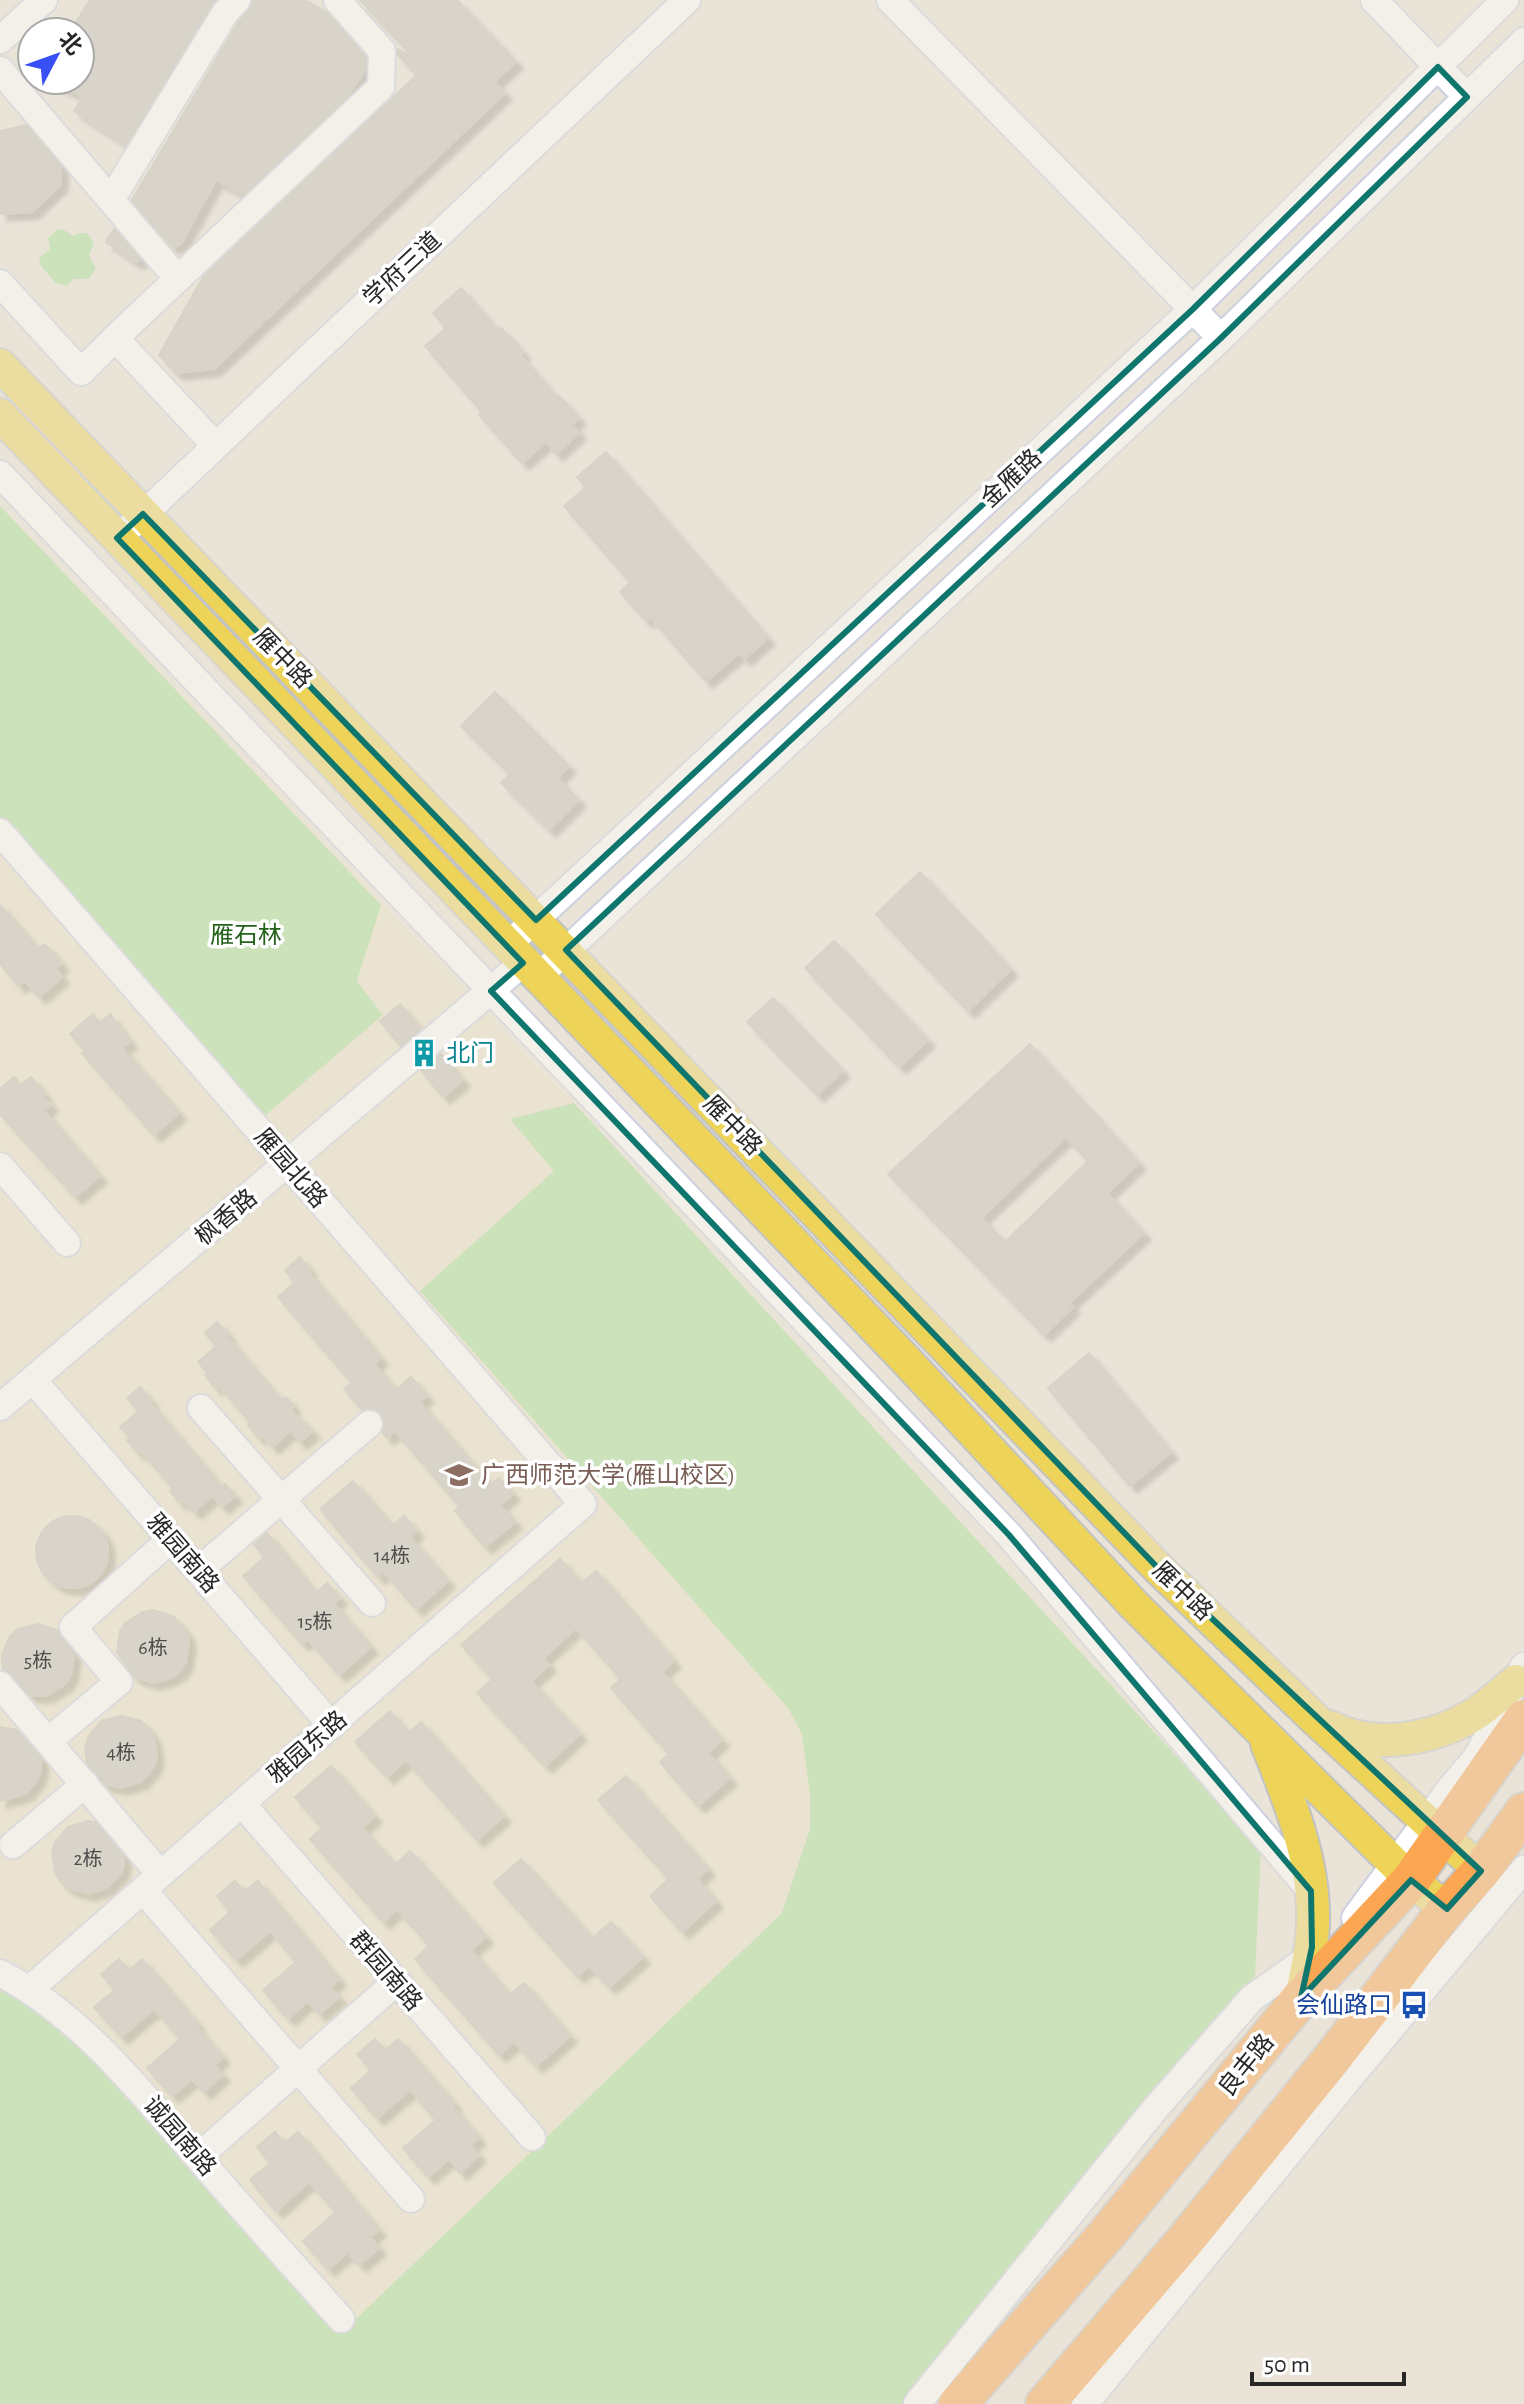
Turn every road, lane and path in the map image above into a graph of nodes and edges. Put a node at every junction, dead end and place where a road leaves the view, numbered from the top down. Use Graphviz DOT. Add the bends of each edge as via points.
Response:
graph roads {
  1 [pos="44,0"];
  2 [pos="237,0"];
  3 [pos="337,0"];
  4 [pos="687,0"];
  5 [pos="890,0"];
  6 [pos="1374,0"];
  7 [pos="1505,0"];
  8 [pos="0,40"];
  9 [pos="1524,41"];
  10 [pos="1438,67"];
  11 [pos="0,70"];
  12 [pos="1467,97"];
  13 [pos="111,200"];
  14 [pos="178,279"];
  15 [pos="0,283"];
  16 [pos="1193,309"];
  17 [pos="115,338"];
  18 [pos="1221,338"];
  19 [pos="0,365"];
  20 [pos="0,415"];
  21 [pos="215,445"];
  22 [pos="0,474"];
  23 [pos="143,514"];
  24 [pos="117,538"];
  25 [pos="0,832"];
  26 [pos="536,920"];
  27 [pos="566,950"];
  28 [pos="523,962"];
  29 [pos="491,991"];
  30 [pos="289,1164"];
  31 [pos="0,1166"];
  32 [pos="67,1243"];
  33 [pos="33,1380"];
  34 [pos="0,1407"];
  35 [pos="201,1408"];
  36 [pos="369,1424"];
  37 [pos="281,1499"];
  38 [pos="583,1504"];
  39 [pos="171,1539"];
  40 [pos="198,1571"];
  41 [pos="372,1603"];
  42 [pos="1520,1674"];
  43 [pos="0,1685"];
  44 [pos="1524,1719"];
  45 [pos="1316,1720"];
  46 [pos="332,1726"];
  47 [pos="1262,1730"];
  48 [pos="48,1741"];
  49 [pos="85,1784"];
  50 [pos="242,1804"];
  51 [pos="1524,1812"];
  52 [pos="1435,1828"];
  53 [pos="13,1845"];
  54 [pos="1524,1869"];
  55 [pos="1481,1871"];
  56 [pos="1403,1872"];
  57 [pos="152,1882"];
  58 [pos="1311,1891"];
  59 [pos="1447,1909"];
  60 [pos="1310,1957"];
  61 [pos="0,1973"];
  62 [pos="395,1983"];
  63 [pos="30,1989"];
  64 [pos="1301,1998"];
  65 [pos="298,2068"];
  66 [pos="532,2137"];
  67 [pos="198,2157"];
  68 [pos="411,2199"];
  69 [pos="341,2319"];
  70 [pos="917,2404"];
  71 [pos="958,2404"];
  72 [pos="1045,2404"];
  73 [pos="1085,2404"];
  1 -- 8 [label="street"];
  2 -- 13 [label="street"];
  3 -- 14 [label="street" via="382,51 381,87"];
  4 -- 21 [label="street, 学府三道"];
  5 -- 16 [label="street"];
  6 -- 10 [label="street"];
  7 -- 10 [label="street, 金雁路"];
  9 -- 12 [label="street, 金雁路"];
  10 -- 12 [label="street"];
  10 -- 16 [label="street, 金雁路"];
  11 -- 13 [label="street"];
  12 -- 18 [label="street, 金雁路"];
  13 -- 14 [label="street"];
  14 -- 17 [label="street"];
  15 -- 17 [label="street" via="81,372"];
  16 -- 18 [label="street"];
  16 -- 26 [label="street, 金雁路"];
  17 -- 21 [label="street"];
  18 -- 27 [label="street, 金雁路"];
  19 -- 23 [label="main road, 雁中路"];
  20 -- 24 [label="main road, 雁中路"];
  21 -- 23 [label="street, 学府三道"];
  22 -- 29 [label="street"];
  23 -- 24 [label="street, 学府三道"];
  23 -- 26 [label="main road, 雁中路"];
  24 -- 28 [label="main road, 雁中路"];
  25 -- 30 [label="street, 雁园北路"];
  26 -- 27 [label="main road, 雁中路"];
  26 -- 28 [label="street, 金雁路"];
  27 -- 28 [label="street, 金雁路"];
  27 -- 45 [label="main road, 雁中路" via="1156,1566"];
  28 -- 29 [label="street, 枫香路"];
  28 -- 47 [label="main road, 雁中路" via="1134,1605"];
  29 -- 30 [label="street, 枫香路"];
  29 -- 58 [label="street" via="1009,1535"];
  30 -- 33 [label="street, 枫香路"];
  30 -- 38 [label="street, 雁园北路"];
  31 -- 32 [label="street"];
  33 -- 34 [label="street, 枫香路"];
  33 -- 39 [label="street, 雅园南路"];
  35 -- 37 [label="street"];
  36 -- 37 [label="street"];
  37 -- 40 [label="street"];
  37 -- 41 [label="street"];
  38 -- 46 [label="street, 雅园东路"];
  39 -- 40 [label="street, 雅园南路"];
  39 -- 48 [label="street" via="73,1627 119,1682"];
  40 -- 46 [label="street, 雅园南路"];
  42 -- 45 [label="main road" via="1479,1711 1421,1736 1365,1739 1346,1736"];
  42 -- 52 [label="street"];
  43 -- 48 [label="street"];
  44 -- 52 [label="highway, 良丰路"];
  45 -- 52 [label="main road, 雁中路"];
  46 -- 50 [label="street, 雅园东路"];
  47 -- 56 [label="main road, 雁中路"];
  47 -- 58 [label="main road" via="1288,1798"];
  48 -- 49 [label="street"];
  49 -- 53 [label="street"];
  49 -- 57 [label="street"];
  50 -- 57 [label="street, 雅园东路"];
  50 -- 62 [label="street, 群园南路"];
  51 -- 55 [label="highway"];
  52 -- 55 [label="main road, 雁中路"];
  52 -- 56 [label="highway, 良丰路"];
  54 -- 73 [label="street"];
  55 -- 59 [label="highway"];
  56 -- 59 [label="main road, 雁中路"];
  56 -- 60 [label="street" via="1345,1932"];
  56 -- 64 [label="highway, 良丰路"];
  57 -- 63 [label="street, 雅园东路"];
  57 -- 65 [label="street"];
  58 -- 60 [label="main road"];
  59 -- 72 [label="highway" via="1183,2243"];
  60 -- 64 [label="main road"];
  60 -- 70 [label="street" via="1252,1998 1155,2109"];
  61 -- 63 [label="street, 诚园南路"];
  62 -- 65 [label="street"];
  62 -- 66 [label="street, 群园南路"];
  63 -- 67 [label="street, 诚园南路" via="124,2072"];
  64 -- 71 [label="highway, 良丰路"];
  65 -- 67 [label="street"];
  65 -- 68 [label="street"];
  67 -- 69 [label="street, 诚园南路"];
}
